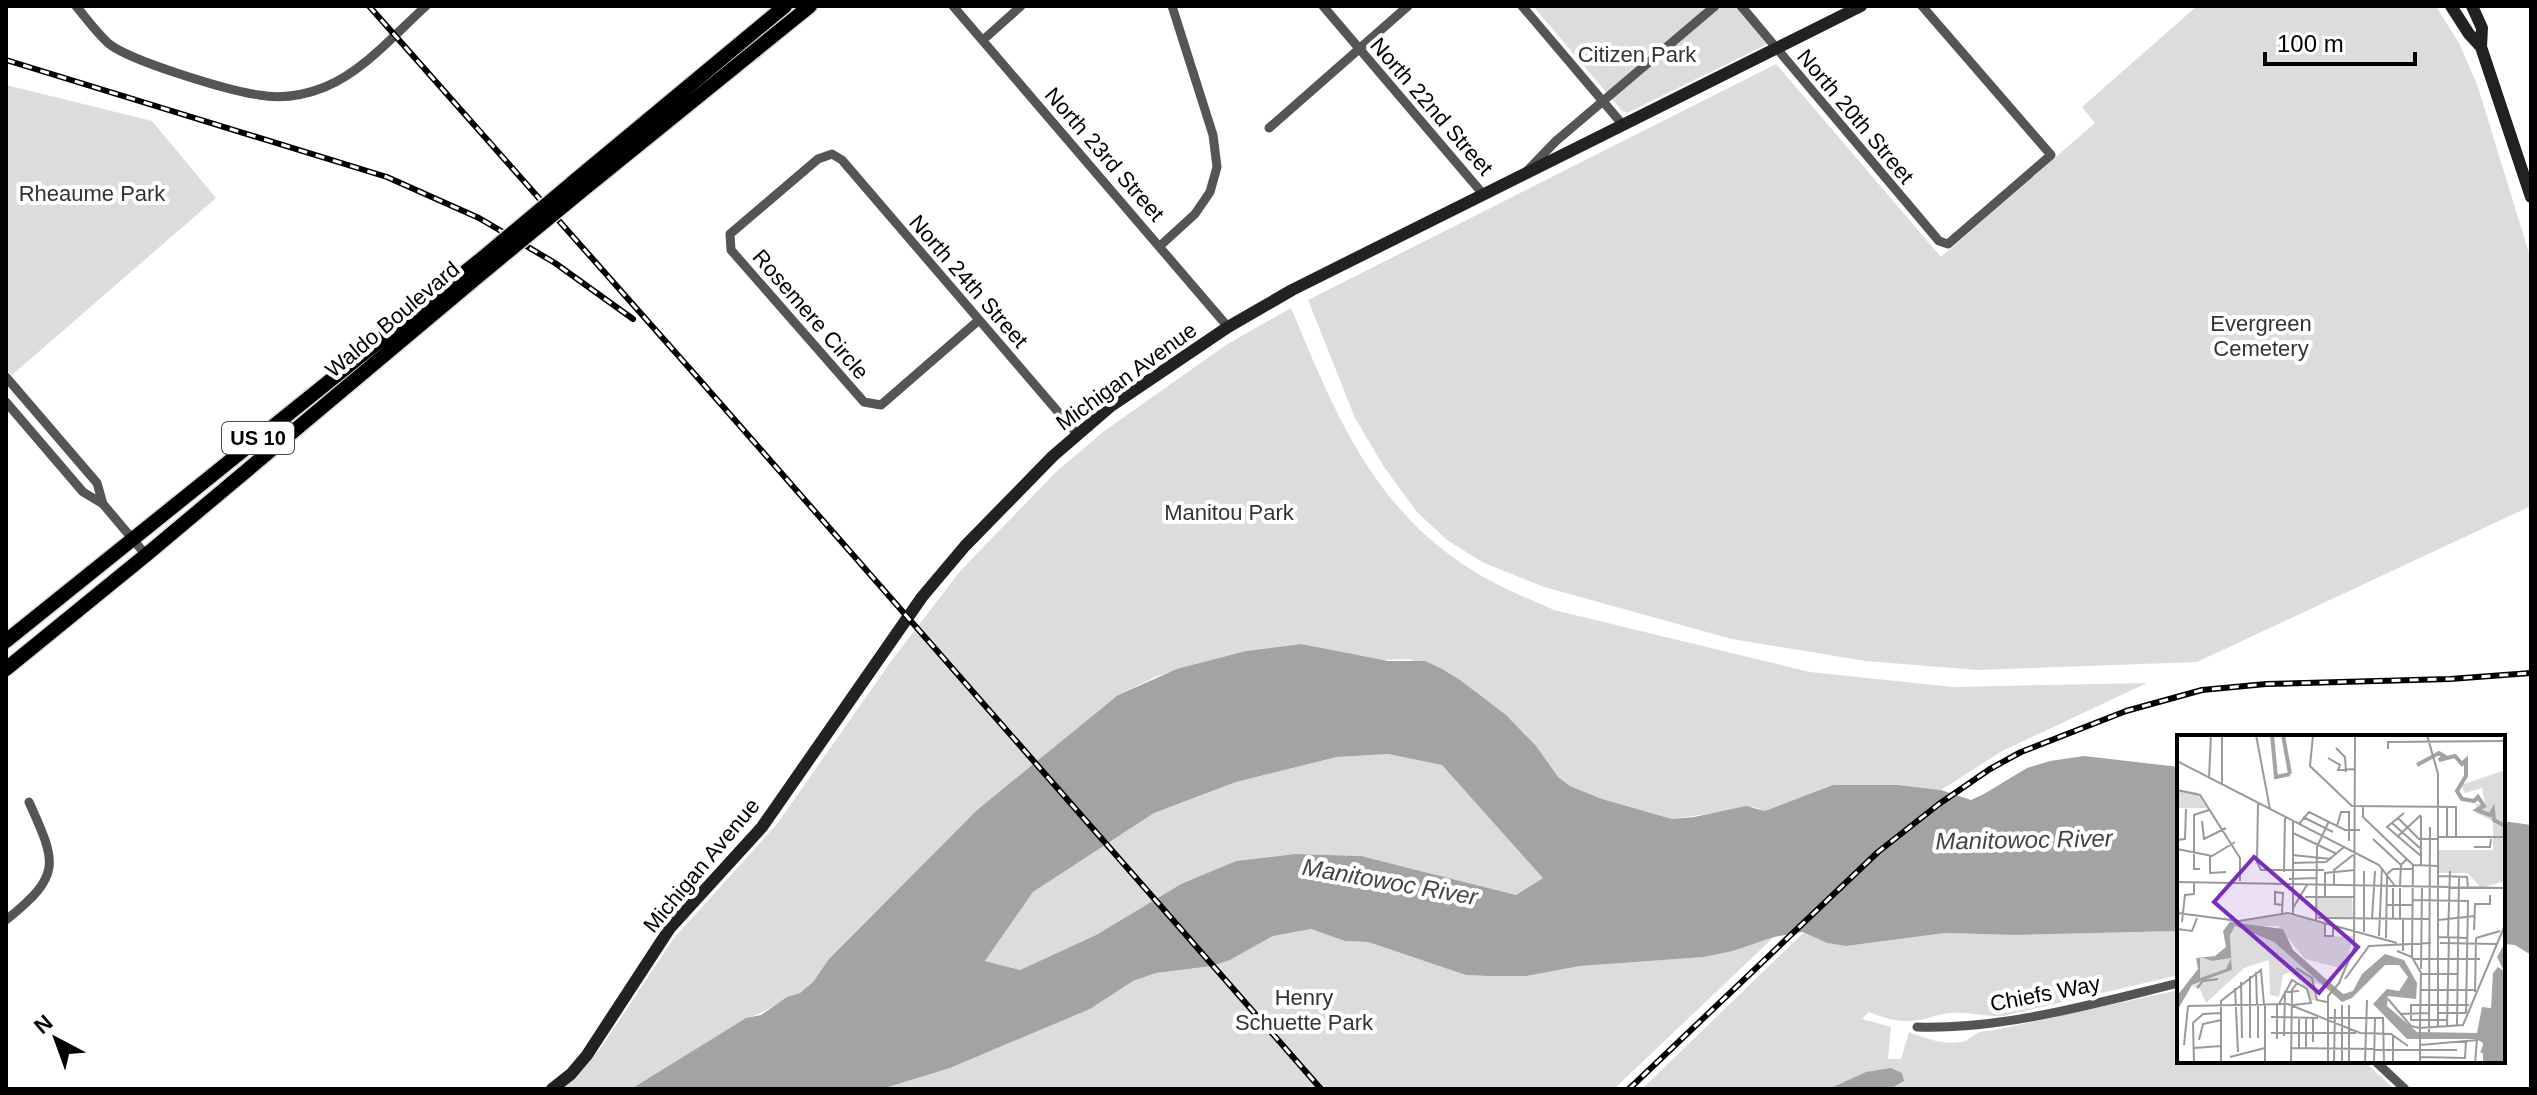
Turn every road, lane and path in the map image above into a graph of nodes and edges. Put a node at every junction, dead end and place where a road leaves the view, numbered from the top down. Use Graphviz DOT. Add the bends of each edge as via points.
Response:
graph roads {
  1 [pos="76,6"];
  2 [pos="426,6"];
  3 [pos="785,6"];
  4 [pos="810,6"];
  5 [pos="953,6"];
  6 [pos="1021,6"];
  7 [pos="1172,6"];
  8 [pos="1323,6"];
  9 [pos="1408,6"];
  10 [pos="1522,6"];
  11 [pos="1715,6"];
  12 [pos="1741,6"];
  13 [pos="1861,6"];
  14 [pos="1922,6"];
  15 [pos="2451,6"];
  16 [pos="2472,6"];
  17 [pos="983,40"];
  18 [pos="2481,47"];
  19 [pos="1359,49"];
  20 [pos="1776,50"];
  21 [pos="1603,101"];
  22 [pos="1623,125"];
  23 [pos="1269,128"];
  24 [pos="832,154"];
  25 [pos="1526,173"];
  26 [pos="575,188"];
  27 [pos="1483,194"];
  28 [pos="2531,197"];
  29 [pos="1161,245"];
  30 [pos="483,264"];
  31 [pos="979,320"];
  32 [pos="1228,327"];
  33 [pos="6,377"];
  34 [pos="6,402"];
  35 [pos="1077,434"];
  36 [pos="103,504"];
  37 [pos="132,538"];
  38 [pos="146,555"];
  39 [pos="6,641"];
  40 [pos="6,669"];
  41 [pos="29,802"];
  42 [pos="6,920"];
  43 [pos="2177,983"];
  44 [pos="1917,1027"];
  45 [pos="2377,1063"];
  46 [pos="552,1089"];
  47 [pos="2405,1089"];
  1 -- 2 [label="street" via="109,43 133,57 234,89 285,96 334,82"];
  3 -- 26 [label="main road, Waldo Boulevard / US 10"];
  4 -- 26 [label="main road, Waldo Boulevard / US 10"];
  5 -- 17 [label="street, North 23rd Street"];
  6 -- 17 [label="street"];
  7 -- 29 [label="street" via="1213,135 1217,167 1210,192 1195,214"];
  8 -- 19 [label="street, North 22nd Street"];
  9 -- 19 [label="street"];
  10 -- 21 [label="street"];
  11 -- 21 [label="street"];
  12 -- 20 [label="street, North 20th Street"];
  13 -- 20 [label="street, Michigan Avenue"];
  14 -- 20 [label="street, North 20th Street" via="2051,155 1948,244 1939,241"];
  15 -- 18 [label="street"];
  16 -- 18 [label="street" via="2482,28"];
  17 -- 29 [label="street, North 23rd Street"];
  18 -- 28 [label="street"];
  19 -- 23 [label="street"];
  19 -- 27 [label="street, North 22nd Street"];
  20 -- 22 [label="street, Michigan Avenue"];
  21 -- 22 [label="street"];
  21 -- 25 [label="street"];
  22 -- 25 [label="street, Michigan Avenue"];
  24 -- 31 [label="street, North 24th Street"];
  24 -- 31 [label="street, Rosemere Circle" via="818,159 730,234 731,250 864,402 881,405"];
  25 -- 27 [label="street, Michigan Avenue"];
  26 -- 30 [label="main road, Waldo Boulevard / US 10, bridge"];
  27 -- 32 [label="street, Michigan Avenue"];
  29 -- 32 [label="street, North 23rd Street"];
  30 -- 37 [label="main road, Waldo Boulevard / US 10"];
  30 -- 38 [label="main road, Waldo Boulevard / US 10"];
  31 -- 35 [label="street, North 24th Street"];
  32 -- 35 [label="street, Michigan Avenue"];
  33 -- 36 [label="street" via="97,483"];
  34 -- 36 [label="street" via="83,492"];
  35 -- 46 [label="street, Michigan Avenue" via="922,597 762,827 679,917 587,1055"];
  36 -- 37 [label="street"];
  37 -- 38 [label="street"];
  37 -- 39 [label="main road, Waldo Boulevard / US 10"];
  38 -- 40 [label="main road, Waldo Boulevard / US 10"];
  41 -- 42 [label="street" via="49,850 49,872 40,890"];
  43 -- 44 [label="street, Chiefs Way" via="1999,1022"];
  45 -- 47 [label="street"];
}
